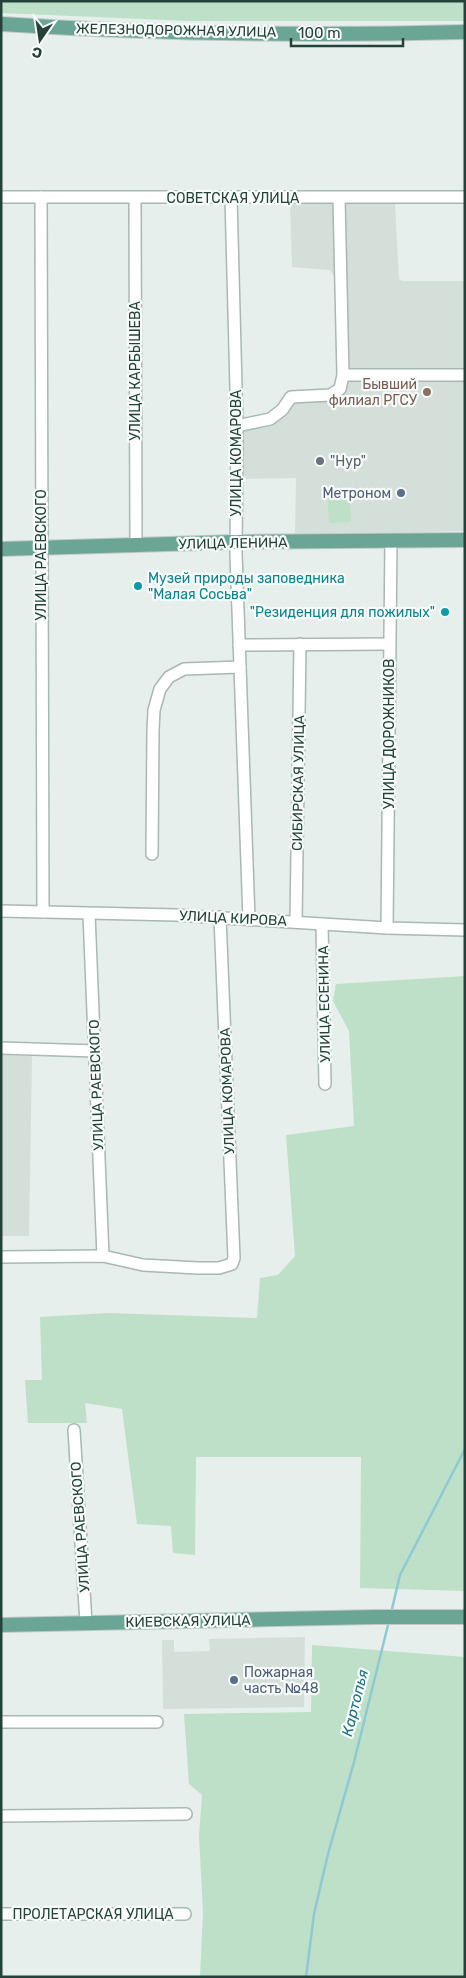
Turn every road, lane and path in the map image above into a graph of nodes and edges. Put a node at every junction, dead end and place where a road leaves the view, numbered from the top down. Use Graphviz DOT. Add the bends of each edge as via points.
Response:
graph roads {
  1 [pos="1,24"];
  2 [pos="465,32"];
  3 [pos="412,33"];
  4 [pos="465,38"];
  5 [pos="1,197"];
  6 [pos="41,197"];
  7 [pos="465,197"];
  8 [pos="135,198"];
  9 [pos="231,198"];
  10 [pos="340,198"];
  11 [pos="343,375"];
  12 [pos="465,375"];
  13 [pos="237,426"];
  14 [pos="391,540"];
  15 [pos="465,540"];
  16 [pos="236,542"];
  17 [pos="136,545"];
  18 [pos="41,548"];
  19 [pos="1,549"];
  20 [pos="300,644"];
  21 [pos="389,644"];
  22 [pos="239,645"];
  23 [pos="240,667"];
  24 [pos="152,854"];
  25 [pos="1,911"];
  26 [pos="43,912"];
  27 [pos="89,914"];
  28 [pos="220,917"];
  29 [pos="249,919"];
  30 [pos="296,922"];
  31 [pos="322,924"];
  32 [pos="387,928"];
  33 [pos="465,930"];
  34 [pos="1,1048"];
  35 [pos="95,1051"];
  36 [pos="326,1084"];
  37 [pos="103,1256"];
  38 [pos="1,1257"];
  39 [pos="74,1430"];
  40 [pos="465,1617"];
  41 [pos="86,1623"];
  42 [pos="1,1625"];
  43 [pos="1,1722"];
  44 [pos="157,1722"];
  45 [pos="186,1814"];
  46 [pos="1,1816"];
  47 [pos="1,1914"];
  48 [pos="185,1914"];
  1 -- 3 [label="main road, ЖЕЛЕЗНОДОРОЖНАЯ УЛИЦА" via="151,32"];
  2 -- 3 [label="main road, ЖЕЛЕЗНОДОРОЖНАЯ УЛИЦА"];
  3 -- 4 [label="main road, ЖЕЛЕЗНОДОРОЖНАЯ УЛИЦА"];
  5 -- 6 [label="street, СОВЕТСКАЯ УЛИЦА"];
  6 -- 8 [label="street, СОВЕТСКАЯ УЛИЦА"];
  6 -- 18 [label="street, УЛИЦА РАЕВСКОГО"];
  7 -- 10 [label="street, СОВЕТСКАЯ УЛИЦА"];
  8 -- 9 [label="street, СОВЕТСКАЯ УЛИЦА"];
  8 -- 17 [label="street, УЛИЦА КАРБЫШЕВА"];
  9 -- 10 [label="street, СОВЕТСКАЯ УЛИЦА"];
  9 -- 13 [label="street, УЛИЦА КОМАРОВА"];
  10 -- 11 [label="street"];
  11 -- 12 [label="street"];
  11 -- 13 [label="street" via="336,393 291,397 270,419"];
  13 -- 16 [label="street, УЛИЦА КОМАРОВА"];
  14 -- 15 [label="main road, УЛИЦА ЛЕНИНА"];
  14 -- 16 [label="main road, УЛИЦА ЛЕНИНА"];
  14 -- 21 [label="street, УЛИЦА ДОРОЖНИКОВ"];
  16 -- 17 [label="main road, УЛИЦА ЛЕНИНА"];
  16 -- 22 [label="street, УЛИЦА КОМАРОВА"];
  17 -- 18 [label="main road, УЛИЦА ЛЕНИНА"];
  18 -- 19 [label="main road, УЛИЦА ЛЕНИНА"];
  18 -- 26 [label="street, УЛИЦА РАЕВСКОГО"];
  20 -- 21 [label="street"];
  20 -- 22 [label="street"];
  20 -- 30 [label="street, СИБИРСКАЯ УЛИЦА"];
  21 -- 32 [label="street, УЛИЦА ДОРОЖНИКОВ"];
  22 -- 23 [label="street, УЛИЦА КОМАРОВА"];
  23 -- 24 [label="street" via="184,669 169,677 160,688 152,731"];
  23 -- 29 [label="street, УЛИЦА КОМАРОВА"];
  25 -- 26 [label="street, УЛИЦА КИРОВА"];
  26 -- 27 [label="street, УЛИЦА КИРОВА"];
  27 -- 28 [label="street, УЛИЦА КИРОВА"];
  27 -- 35 [label="street, УЛИЦА РАЕВСКОГО"];
  28 -- 29 [label="street, УЛИЦА КИРОВА"];
  28 -- 37 [label="street, УЛИЦА КОМАРОВА" via="232,1264 220,1268 170,1267"];
  29 -- 30 [label="street, УЛИЦА КИРОВА"];
  30 -- 31 [label="street, УЛИЦА КИРОВА"];
  31 -- 32 [label="street, УЛИЦА КИРОВА"];
  31 -- 36 [label="street, УЛИЦА ЕСЕНИНА"];
  32 -- 33 [label="street, УЛИЦА КИРОВА"];
  34 -- 35 [label="street"];
  35 -- 37 [label="street, УЛИЦА РАЕВСКОГО"];
  37 -- 38 [label="street"];
  39 -- 41 [label="street, УЛИЦА РАЕВСКОГО"];
  40 -- 41 [label="main road, КИЕВСКАЯ УЛИЦА"];
  41 -- 42 [label="main road, КИЕВСКАЯ УЛИЦА"];
  43 -- 44 [label="street"];
  45 -- 46 [label="street"];
  47 -- 48 [label="street, ПРОЛЕТАРСКАЯ УЛИЦА"];
}
